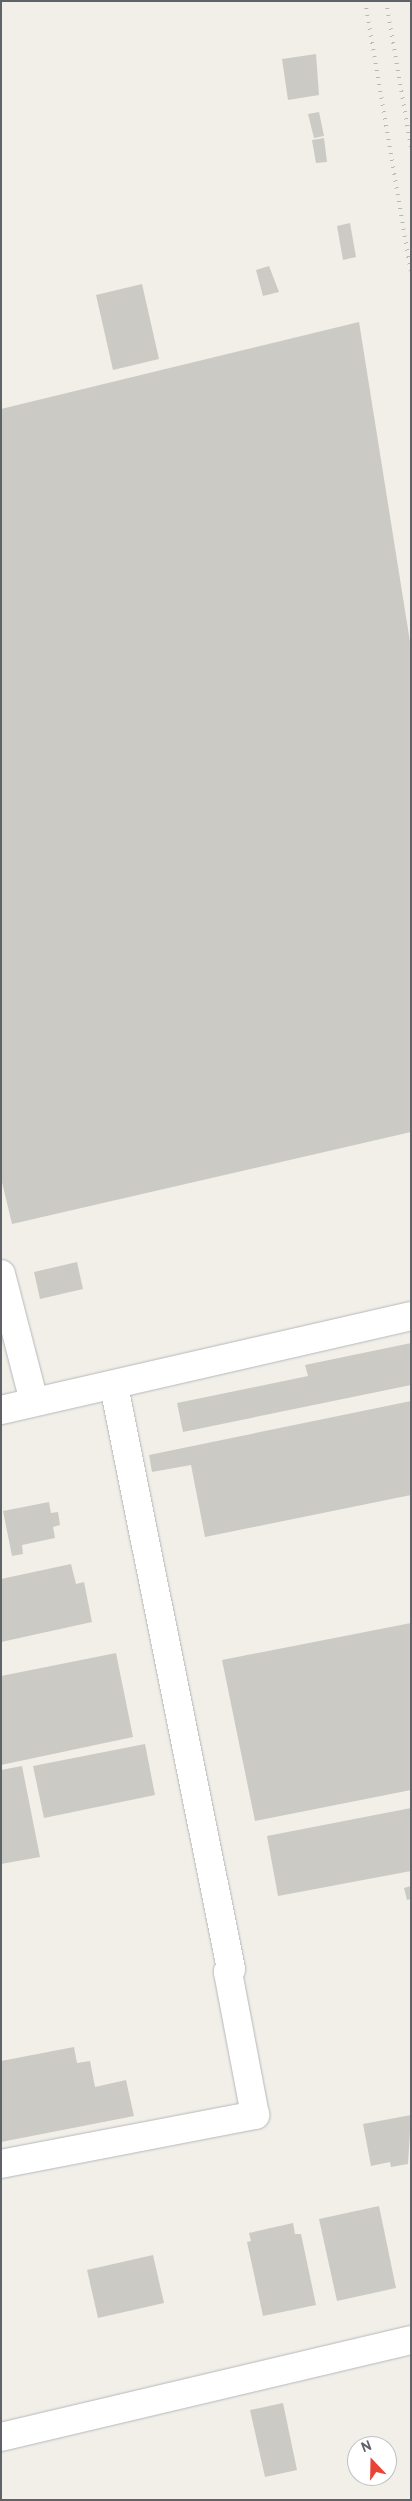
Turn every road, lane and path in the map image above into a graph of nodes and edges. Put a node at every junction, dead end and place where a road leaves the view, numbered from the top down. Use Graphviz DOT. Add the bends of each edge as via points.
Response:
graph roads {
  1 [pos="1,1274"];
  2 [pos="411,1316"];
  3 [pos="114,1386"];
  4 [pos="34,1402"];
  5 [pos="1,1410"];
  6 [pos="1,2164"];
  7 [pos="411,2340"];
  8 [pos="1,2437"];
  1 -- 4 [label="street"];
  2 -- 3 [label="street"];
  3 -- 4 [label="street"];
  3 -- 6 [label="street" via="231,1969 228,1972 255,2115"];
  4 -- 5 [label="street"];
  7 -- 8 [label="street"];
}
